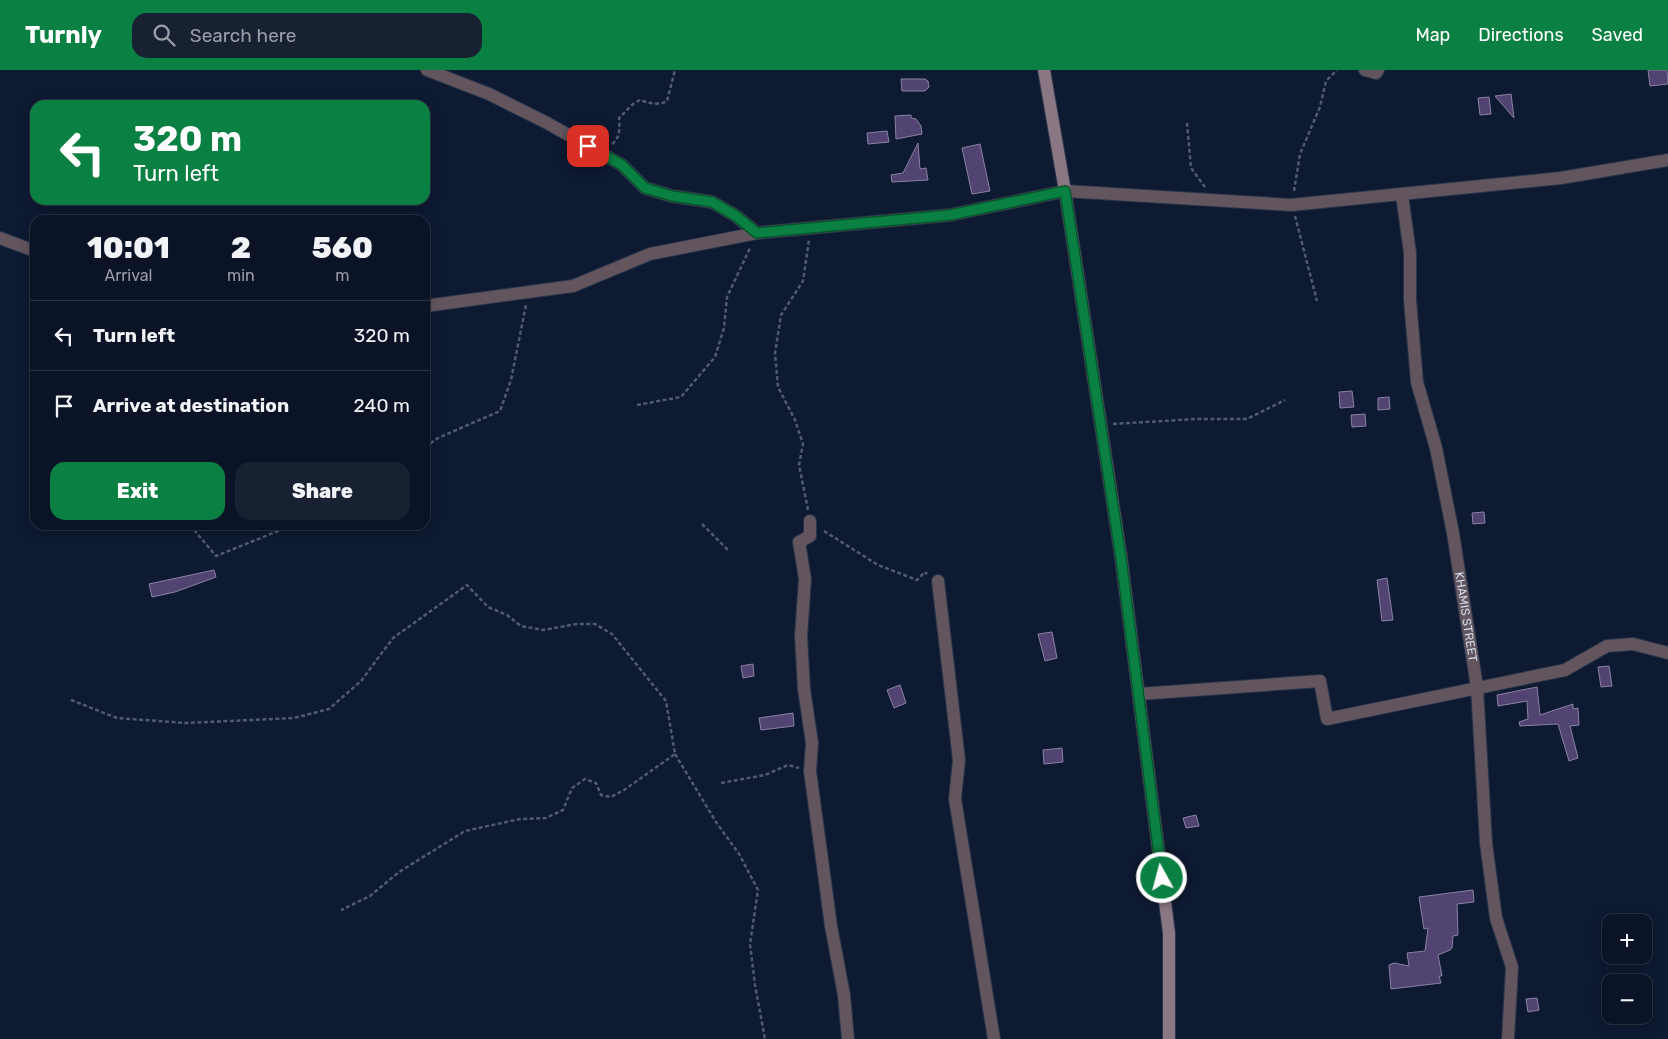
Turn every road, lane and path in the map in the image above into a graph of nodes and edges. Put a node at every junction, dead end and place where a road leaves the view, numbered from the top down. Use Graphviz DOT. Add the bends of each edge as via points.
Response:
graph roads {
  1 [pos="427,70"];
  2 [pos="675,70"];
  3 [pos="1044,70"];
  4 [pos="1337,70"];
  5 [pos="1365,70"];
  6 [pos="1378,70"];
  7 [pos="1187,123"];
  8 [pos="601,154"];
  9 [pos="1668,160"];
  10 [pos="1065,191"];
  11 [pos="1402,195"];
  12 [pos="1216,200"];
  13 [pos="1292,206"];
  14 [pos="811,228"];
  15 [pos="757,233"];
  16 [pos="0,238"];
  17 [pos="30,249"];
  18 [pos="529,292"];
  19 [pos="1317,301"];
  20 [pos="430,305"];
  21 [pos="1285,400"];
  22 [pos="637,405"];
  23 [pos="1101,425"];
  24 [pos="430,444"];
  25 [pos="810,521"];
  26 [pos="702,524"];
  27 [pos="194,530"];
  28 [pos="281,530"];
  29 [pos="729,551"];
  30 [pos="938,581"];
  31 [pos="1668,653"];
  32 [pos="1477,688"];
  33 [pos="1139,694"];
  34 [pos="71,700"];
  35 [pos="675,754"];
  36 [pos="810,772"];
  37 [pos="721,783"];
  38 [pos="341,910"];
  39 [pos="765,1039"];
  40 [pos="848,1039"];
  41 [pos="994,1039"];
  42 [pos="1169,1039"];
  43 [pos="1508,1039"];
  1 -- 8 [label="street" via="489,94"];
  2 -- 8 [label="path" via="667,101 651,103 640,100 633,104 619,118 616,141"];
  3 -- 10 [label="street"];
  4 -- 13 [label="path" via="1326,81 1320,107 1300,154"];
  5 -- 6 [label="street" via="1376,73"];
  7 -- 12 [label="path" via="1191,168"];
  8 -- 15 [label="street" via="622,165 645,188 712,202"];
  9 -- 11 [label="street" via="1561,178"];
  10 -- 12 [label="street"];
  10 -- 14 [label="street" via="950,215"];
  10 -- 23 [label="street"];
  11 -- 13 [label="street"];
  11 -- 32 [label="street, KHAMIS STREET" via="1410,253 1410,300 1417,382 1436,448 1453,533"];
  12 -- 13 [label="street"];
  13 -- 19 [label="path"];
  14 -- 15 [label="street"];
  14 -- 25 [label="path" via="803,282 781,315 775,353 778,387 804,444 800,465"];
  15 -- 18 [label="street" via="650,254 573,286"];
  15 -- 22 [label="path" via="727,297 724,328 715,357 681,397"];
  16 -- 17 [label="street"];
  18 -- 20 [label="street"];
  18 -- 24 [label="path" via="511,380 500,411"];
  21 -- 23 [label="path" via="1247,418"];
  23 -- 33 [label="street"];
  25 -- 30 [label="path" via="878,565 917,580 924,572"];
  25 -- 36 [label="street" via="810,536 799,542 805,579 801,636 812,743"];
  26 -- 29 [label="path"];
  27 -- 28 [label="path" via="216,556"];
  30 -- 41 [label="street" via="959,760 955,799"];
  31 -- 32 [label="street" via="1633,644 1607,646 1565,670"];
  32 -- 33 [label="street" via="1328,720 1320,681"];
  32 -- 43 [label="street, KHAMIS STREET" via="1486,843 1496,918 1512,967"];
  33 -- 42 [label="street" via="1169,933"];
  34 -- 35 [label="path" via="117,718 186,723 294,718 329,709 361,681 393,638 467,585 488,607 507,615 521,626 542,630 595,624 612,634 666,701"];
  35 -- 38 [label="path" via="611,797 601,795 596,783 585,779 572,788 563,810 546,818 520,819 465,831 399,872 370,896"];
  35 -- 39 [label="path" via="739,854 758,890 750,944"];
  36 -- 37 [label="path" via="788,765 765,775"];
  36 -- 40 [label="street"];
}
